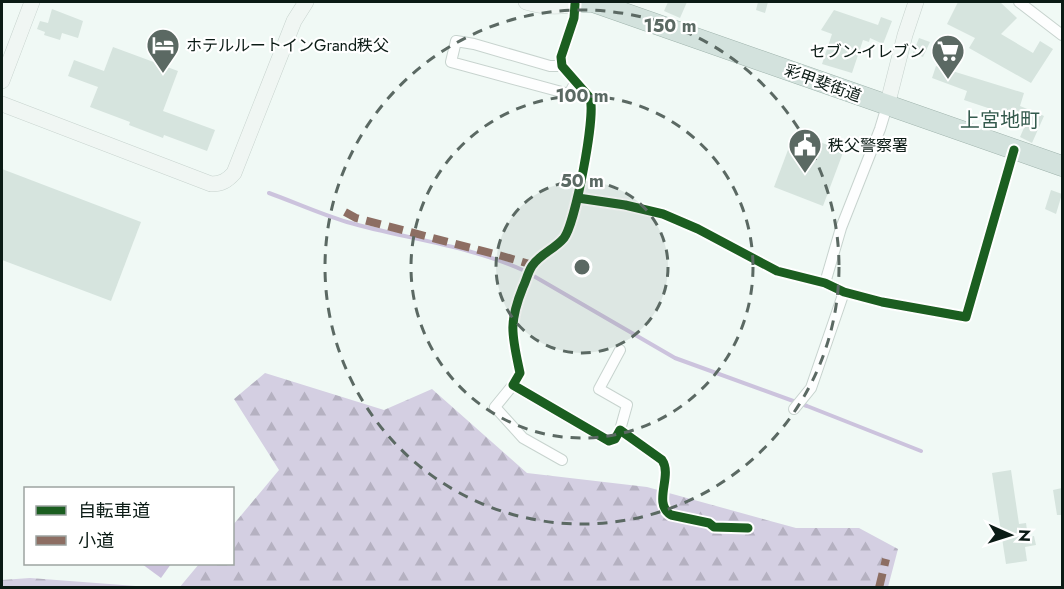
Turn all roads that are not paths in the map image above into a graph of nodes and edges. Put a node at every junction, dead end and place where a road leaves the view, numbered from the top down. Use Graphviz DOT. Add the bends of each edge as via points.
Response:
graph roads {
  1 [pos="32,2"];
  2 [pos="306,2"];
  3 [pos="526,2"];
  4 [pos="916,2"];
  5 [pos="1019,2"];
  6 [pos="579,3"];
  7 [pos="1062,34"];
  8 [pos="562,66"];
  9 [pos="2,81"];
  10 [pos="575,84"];
  11 [pos="2,104"];
  12 [pos="887,106"];
  13 [pos="1014,150"];
  14 [pos="1062,166"];
  15 [pos="578,198"];
  16 [pos="825,283"];
  17 [pos="844,292"];
  18 [pos="620,350"];
  19 [pos="513,385"];
  20 [pos="794,410"];
  21 [pos="620,430"];
  22 [pos="562,460"];
  23 [pos="748,528"];
  1 -- 9 [label="street"];
  2 -- 11 [label="street" via="294,21 234,173 219,184"];
  3 -- 6 [label="street" via="548,7"];
  4 -- 12 [label="street"];
  5 -- 7 [label="street"];
  6 -- 8 [label="street" via="561,57"];
  6 -- 12 [label="highway, 彩甲斐街道" via="592,2"];
  8 -- 10 [label="street"];
  8 -- 10 [label="street" via="456,41 451,62 569,94"];
  10 -- 15 [label="street" via="591,103"];
  12 -- 13 [label="highway, 彩甲斐街道"];
  12 -- 16 [label="street" via="841,228"];
  13 -- 14 [label="highway, 彩甲斐街道"];
  13 -- 17 [label="street" via="966,317"];
  15 -- 16 [label="street" via="663,214 777,271"];
  15 -- 19 [label="street" via="565,237 532,266 515,309 512,338 520,373"];
  16 -- 17 [label="street"];
  17 -- 20 [label="street" via="811,388"];
  18 -- 21 [label="street" via="598,388 627,405"];
  19 -- 21 [label="street" via="609,441"];
  19 -- 22 [label="street" via="495,407 522,438"];
  21 -- 23 [label="street" via="664,463 666,512 714,526"];
}
